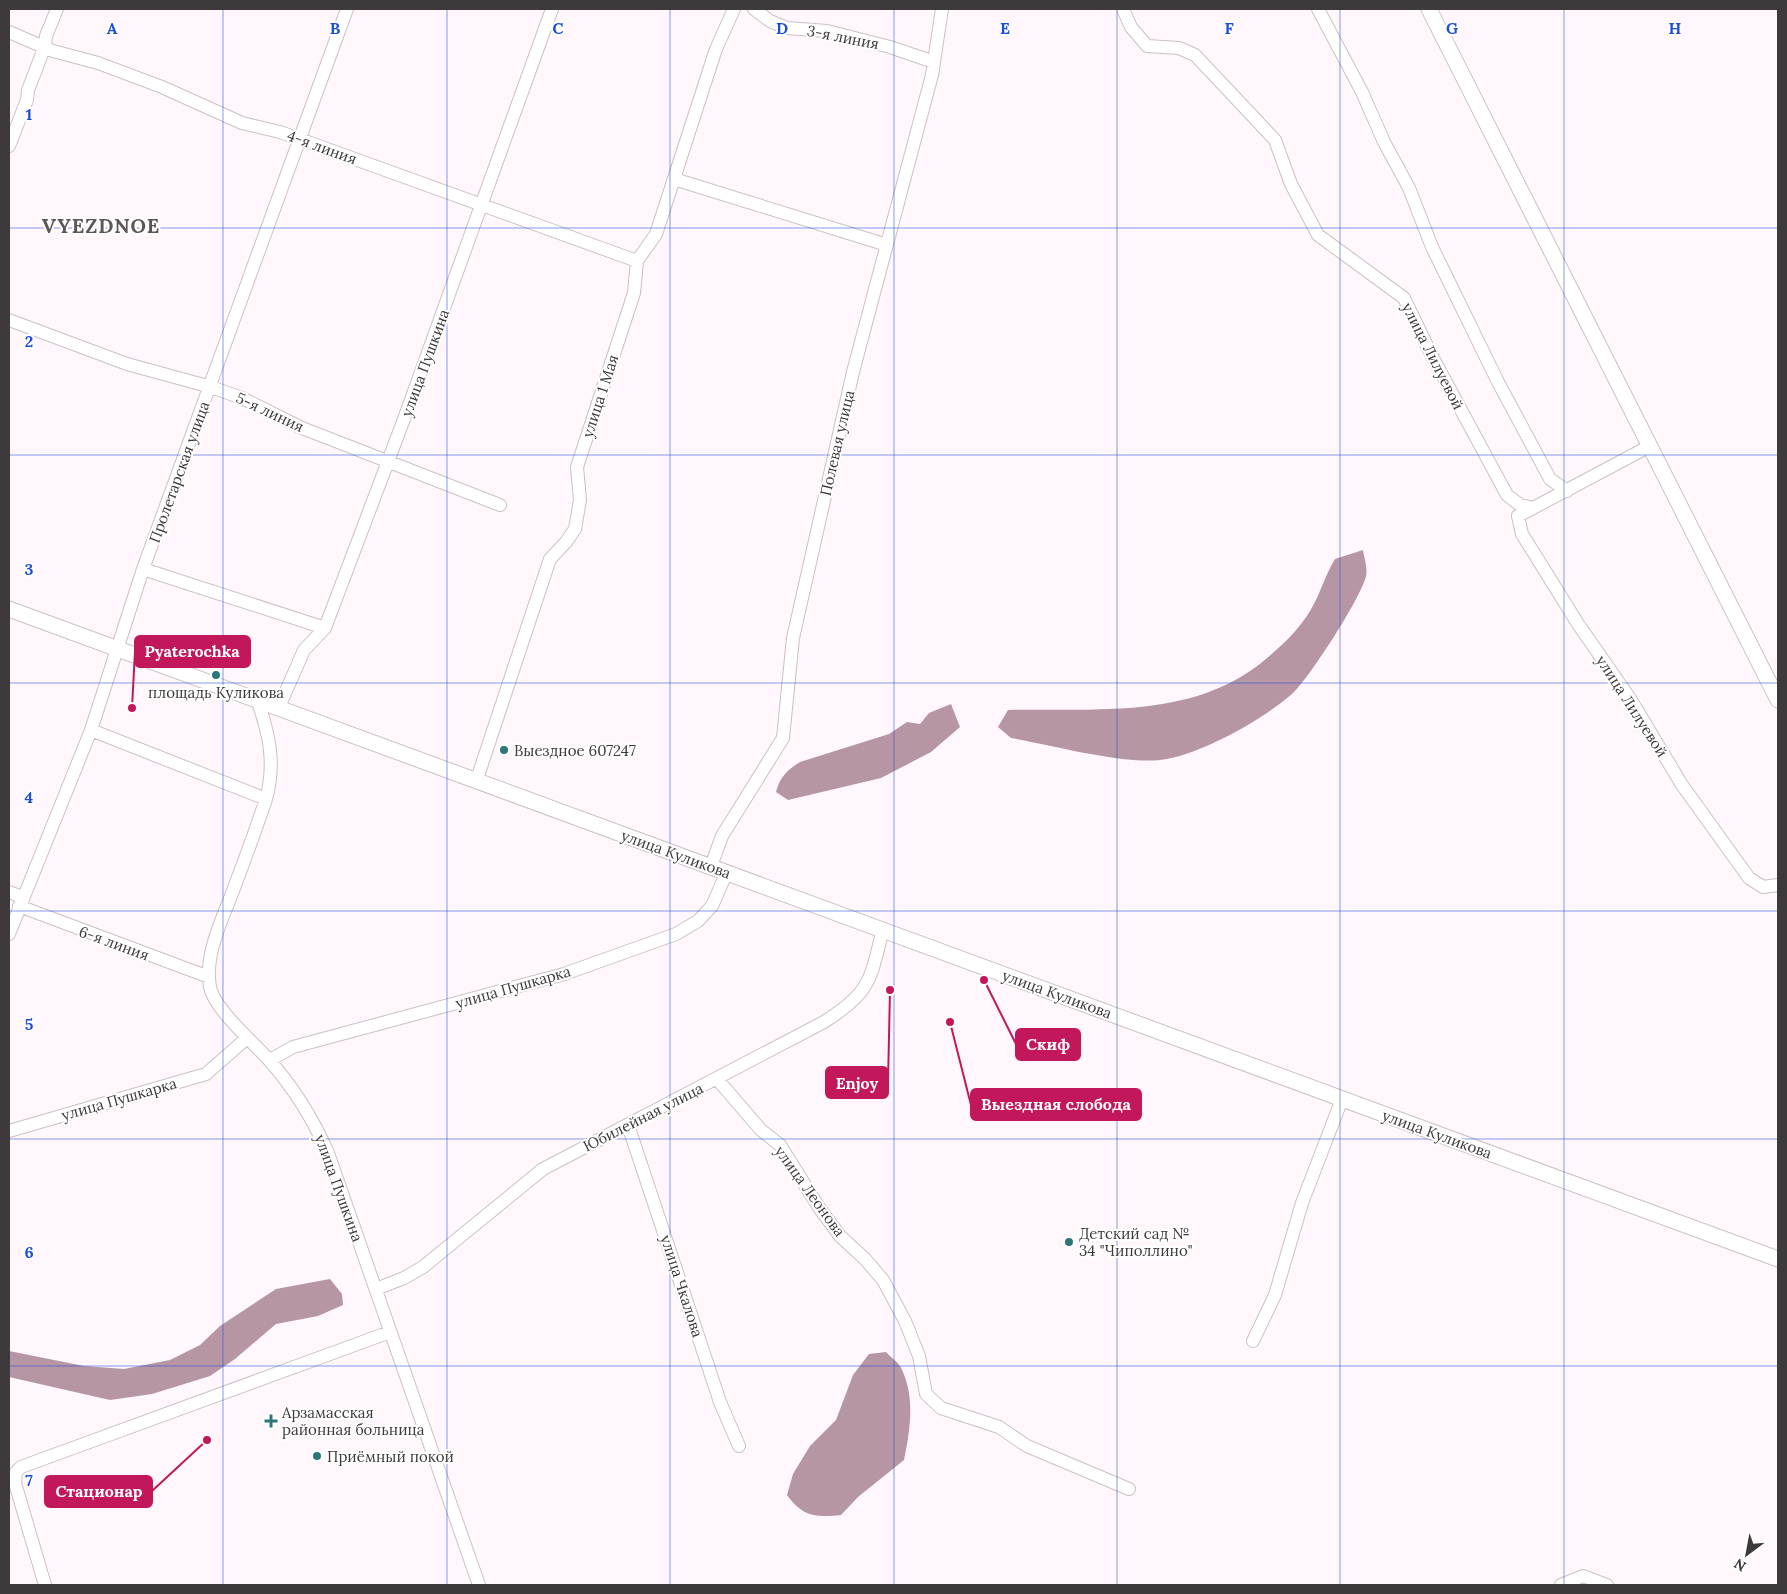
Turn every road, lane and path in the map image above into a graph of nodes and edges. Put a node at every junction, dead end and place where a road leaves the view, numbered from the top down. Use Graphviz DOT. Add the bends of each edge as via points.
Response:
graph roads {
  1 [pos="57,9"];
  2 [pos="347,9"];
  3 [pos="552,9"];
  4 [pos="734,9"];
  5 [pos="754,9"];
  6 [pos="942,9"];
  7 [pos="1123,9"];
  8 [pos="1318,9"];
  9 [pos="1430,9"];
  10 [pos="9,32"];
  11 [pos="45,46"];
  12 [pos="934,62"];
  13 [pos="300,139"];
  14 [pos="9,146"];
  15 [pos="674,179"];
  16 [pos="482,204"];
  17 [pos="887,245"];
  18 [pos="637,262"];
  19 [pos="9,320"];
  20 [pos="211,387"];
  21 [pos="1650,446"];
  22 [pos="387,463"];
  23 [pos="1567,491"];
  24 [pos="500,505"];
  25 [pos="1533,508"];
  26 [pos="143,569"];
  27 [pos="9,609"];
  28 [pos="325,628"];
  29 [pos="118,649"];
  30 [pos="257,699"];
  31 [pos="1778,700"];
  32 [pos="279,707"];
  33 [pos="91,730"];
  34 [pos="476,782"];
  35 [pos="266,799"];
  36 [pos="711,866"];
  37 [pos="727,872"];
  38 [pos="1778,885"];
  39 [pos="9,892"];
  40 [pos="21,902"];
  41 [pos="883,929"];
  42 [pos="9,934"];
  43 [pos="209,977"];
  44 [pos="247,1038"];
  45 [pos="270,1060"];
  46 [pos="718,1079"];
  47 [pos="1342,1099"];
  48 [pos="628,1125"];
  49 [pos="9,1131"];
  50 [pos="1778,1259"];
  51 [pos="376,1289"];
  52 [pos="390,1332"];
  53 [pos="1253,1342"];
  54 [pos="739,1446"];
  55 [pos="1129,1489"];
  56 [pos="45,1585"];
  57 [pos="478,1585"];
  58 [pos="1561,1585"];
  59 [pos="1607,1585"];
  1 -- 11 [label="street"];
  2 -- 13 [label="street, Пролетарская улица"];
  3 -- 16 [label="street, улица Пушкина"];
  4 -- 15 [label="street, улица 1 Мая" via="716,49"];
  5 -- 12 [label="street, 3-я линия" via="787,28 827,31"];
  6 -- 12 [label="street, Полевая улица"];
  7 -- 25 [label="street, улица Лилуевой" via="1131,27 1147,46 1179,48 1195,55 1275,140 1291,184 1318,235 1404,298 1507,495 1520,505"];
  8 -- 23 [label="street" via="1409,188 1432,247 1498,382 1550,479"];
  9 -- 21 [label="main road"];
  10 -- 11 [label="street, 4-я линия"];
  11 -- 13 [label="street, 4-я линия" via="162,87 242,123"];
  11 -- 14 [label="street"];
  12 -- 17 [label="street, Полевая улица"];
  13 -- 16 [label="street, 4-я линия"];
  13 -- 20 [label="street, Пролетарская улица"];
  15 -- 17 [label="street"];
  15 -- 18 [label="street, улица 1 Мая" via="656,234"];
  16 -- 18 [label="street, 4-я линия"];
  16 -- 22 [label="street, улица Пушкина"];
  17 -- 36 [label="street, Полевая улица" via="854,372 793,638 783,738 722,836"];
  18 -- 34 [label="street, улица 1 Мая" via="634,293 577,467 580,500 574,529 550,559"];
  19 -- 20 [label="street, 5-я линия" via="127,364"];
  20 -- 22 [label="street, 5-я линия"];
  20 -- 26 [label="street, Пролетарская улица"];
  21 -- 23 [label="street, улица Лилуевой"];
  21 -- 31 [label="main road"];
  22 -- 24 [label="street, 5-я линия"];
  22 -- 28 [label="street, улица Пушкина"];
  23 -- 25 [label="street, улица Лилуевой"];
  25 -- 38 [label="street, улица Лилуевой" via="1518,516 1522,534 1578,624 1631,700 1682,785 1750,878 1763,886"];
  26 -- 28 [label="street"];
  26 -- 29 [label="street, Пролетарская улица"];
  27 -- 29 [label="main road"];
  28 -- 32 [label="street, улица Пушкина" via="304,650"];
  29 -- 30 [label="main road"];
  29 -- 33 [label="street, Пролетарская улица"];
  30 -- 32 [label="main road"];
  30 -- 35 [label="street, улица Пушкина" via="266,726 272,765"];
  32 -- 34 [label="main road, улица Куликова"];
  33 -- 35 [label="street"];
  33 -- 40 [label="street, Пролетарская улица"];
  34 -- 36 [label="main road, улица Куликова"];
  35 -- 43 [label="street, улица Пушкина" via="212,948"];
  36 -- 37 [label="main road, улица Куликова"];
  37 -- 41 [label="main road, улица Куликова"];
  37 -- 45 [label="street, улица Пушкарка" via="712,906 698,922 676,934 564,974 293,1047"];
  39 -- 40 [label="street, 6-я линия"];
  40 -- 42 [label="street, Пролетарская улица"];
  40 -- 43 [label="street, 6-я линия"];
  41 -- 46 [label="street, Юбилейная улица" via="873,969 855,1001 824,1022"];
  41 -- 47 [label="main road, улица Куликова"];
  43 -- 44 [label="street, улица Пушкина" via="213,996"];
  44 -- 45 [label="street, улица Пушкина"];
  44 -- 49 [label="street, улица Пушкарка" via="206,1074"];
  45 -- 51 [label="street, улица Пушкина" via="303,1104 318,1131"];
  46 -- 48 [label="street, Юбилейная улица"];
  46 -- 55 [label="street, улица Леонова" via="761,1130 780,1145 835,1229 883,1280 919,1356 926,1394 941,1408 998,1428 1027,1446"];
  47 -- 50 [label="main road, улица Куликова"];
  47 -- 53 [label="street" via="1302,1203 1275,1295"];
  48 -- 51 [label="street, Юбилейная улица" via="543,1169 423,1267"];
  48 -- 54 [label="street, улица Чкалова" via="720,1402"];
  51 -- 52 [label="street, улица Пушкина"];
  52 -- 56 [label="street" via="21,1467 16,1472 15,1483"];
  52 -- 57 [label="street, улица Пушкина"];
  58 -- 59 [label="street" via="1583,1576"];
}
